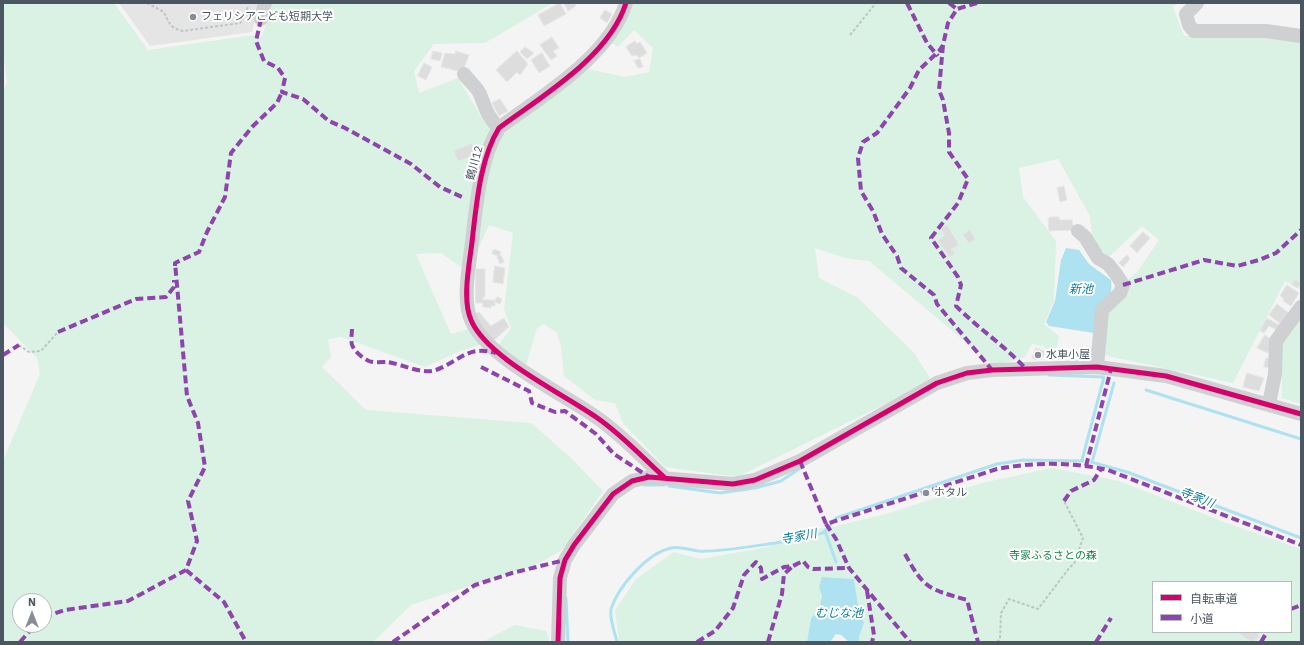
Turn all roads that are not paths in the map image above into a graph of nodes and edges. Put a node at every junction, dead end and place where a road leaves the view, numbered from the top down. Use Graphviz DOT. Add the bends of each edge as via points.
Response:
graph roads {
  1 [pos="265,3"];
  2 [pos="626,3"];
  3 [pos="1197,3"];
  4 [pos="261,19"];
  5 [pos="1301,36"];
  6 [pos="464,74"];
  7 [pos="499,128"];
  8 [pos="1078,230"];
  9 [pos="1301,307"];
  10 [pos="1097,367"];
  11 [pos="1269,404"];
  12 [pos="1301,414"];
  13 [pos="664,478"];
  14 [pos="558,642"];
  1 -- 4 [label="street"];
  2 -- 7 [label="street, 鶴川12" via="619,21 588,59 565,80"];
  3 -- 5 [label="street" via="1186,14 1194,31 1266,31"];
  6 -- 7 [label="street" via="479,93 491,120"];
  7 -- 13 [label="street, 鶴川12" via="493,138 476,200 467,302 470,319 490,345 517,366 596,417"];
  8 -- 10 [label="street" via="1098,258 1108,264 1123,285 1120,293 1102,310"];
  9 -- 11 [label="street" via="1276,341 1275,374"];
  10 -- 11 [label="street" via="1166,376"];
  10 -- 13 [label="street" via="967,373 938,383 800,461 755,480 732,484"];
  11 -- 12 [label="street"];
  13 -- 14 [label="street" via="640,478 619,488 574,545 565,560 560,578"];
}
